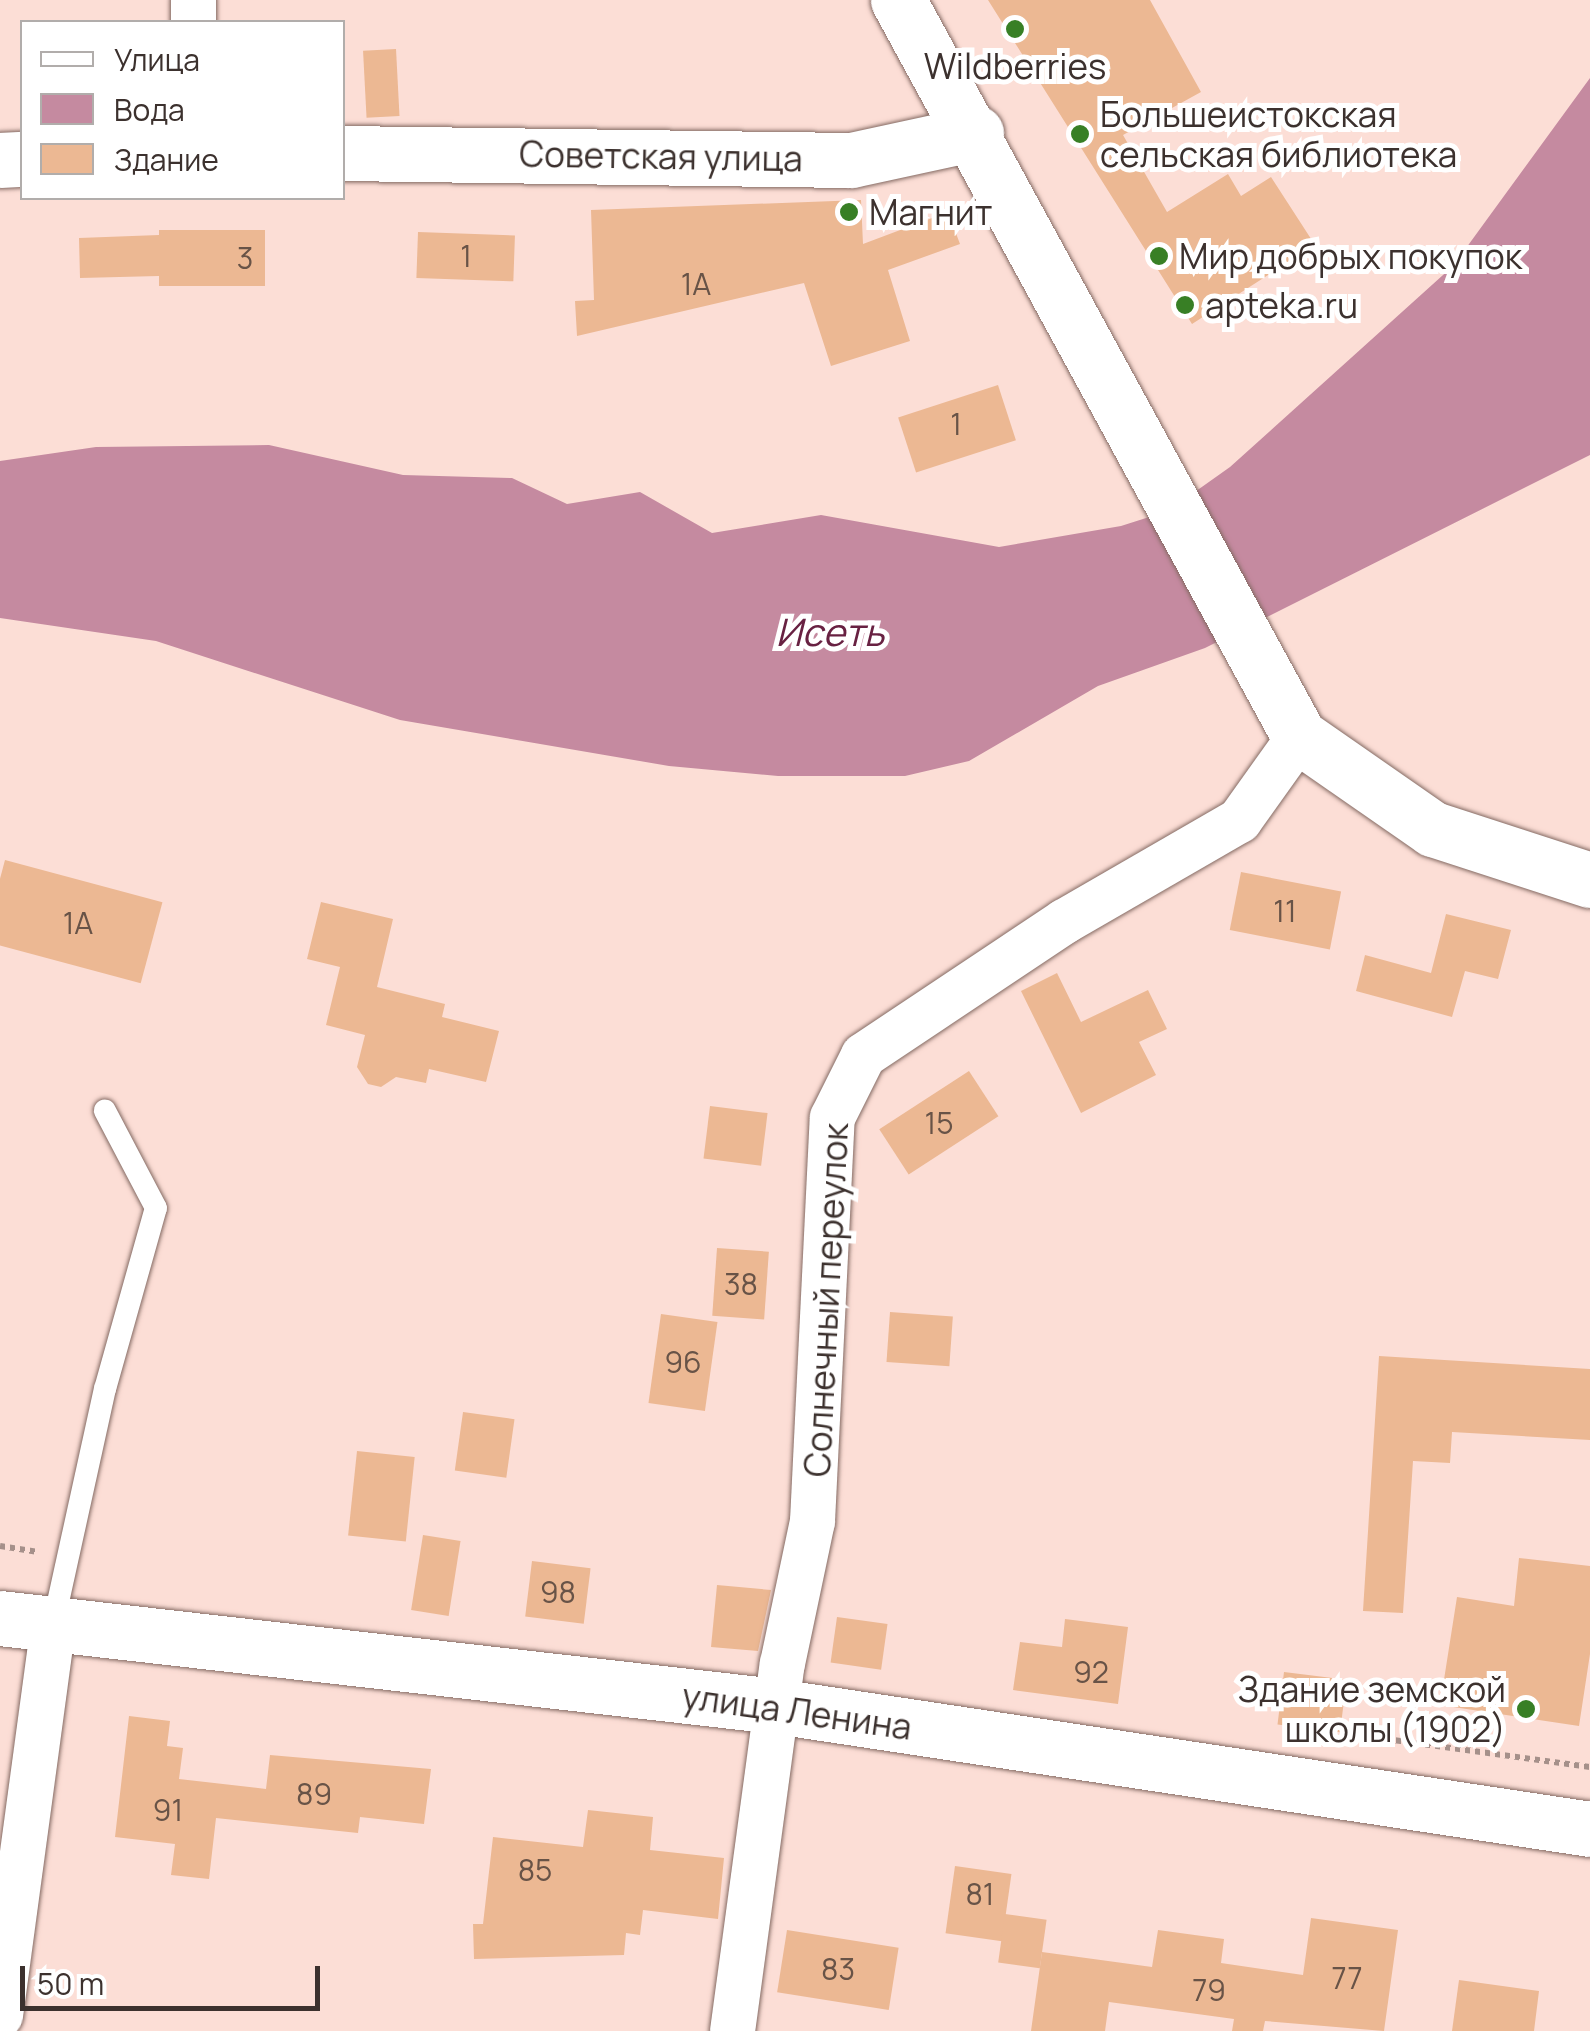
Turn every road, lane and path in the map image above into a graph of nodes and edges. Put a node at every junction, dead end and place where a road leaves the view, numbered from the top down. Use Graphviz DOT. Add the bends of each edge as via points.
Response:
graph roads {
  1 [pos="898,0"];
  2 [pos="976,133"];
  3 [pos="345,152"];
  4 [pos="1288,718"];
  5 [pos="1590,880"];
  6 [pos="104,1110"];
  7 [pos="0,1618"];
  8 [pos="53,1625"];
  9 [pos="776,1706"];
  10 [pos="1386,1739"];
  11 [pos="1590,1766"];
  12 [pos="1590,1830"];
  13 [pos="0,2015"];
  14 [pos="732,2031"];
  1 -- 2 [label="street"];
  2 -- 3 [label="street, Советская улица" via="851,160"];
  2 -- 4 [label="street"];
  4 -- 5 [label="street" via="1432,829"];
  4 -- 9 [label="street, Солнечный переулок" via="1239,820 1064,921 863,1055 832,1116 812,1522"];
  6 -- 8 [label="lane" via="156,1208 104,1389"];
  7 -- 8 [label="street, улица Ленина"];
  8 -- 9 [label="street, улица Ленина"];
  8 -- 13 [label="street"];
  9 -- 12 [label="street, улица Ленина"];
  9 -- 14 [label="street, Солнечный переулок"];
  10 -- 11 [label="path"];
}
